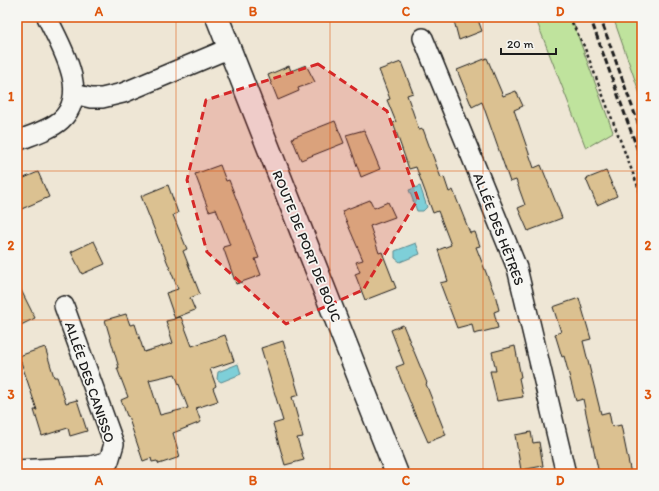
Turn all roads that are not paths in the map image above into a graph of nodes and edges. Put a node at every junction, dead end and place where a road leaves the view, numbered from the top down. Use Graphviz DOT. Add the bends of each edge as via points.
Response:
graph roads {
  1 [pos="47,17"];
  2 [pos="217,17"];
  3 [pos="423,38"];
  4 [pos="230,48"];
  5 [pos="74,94"];
  6 [pos="17,141"];
  7 [pos="64,306"];
  8 [pos="17,470"];
  9 [pos="397,474"];
  10 [pos="566,474"];
  1 -- 5 [label="street" via="69,66"];
  2 -- 4 [label="main road, ROUTE DE PORT DE BOUC"];
  3 -- 10 [label="street, ALLÉE DES HÊTRES" via="517,268"];
  4 -- 5 [label="street" via="123,93 102,98"];
  4 -- 9 [label="main road, ROUTE DE PORT DE BOUC"];
  5 -- 6 [label="street" via="62,119"];
  7 -- 8 [label="street, ALLÉE DES CANISSO" via="114,444 108,461 91,466"];
}
